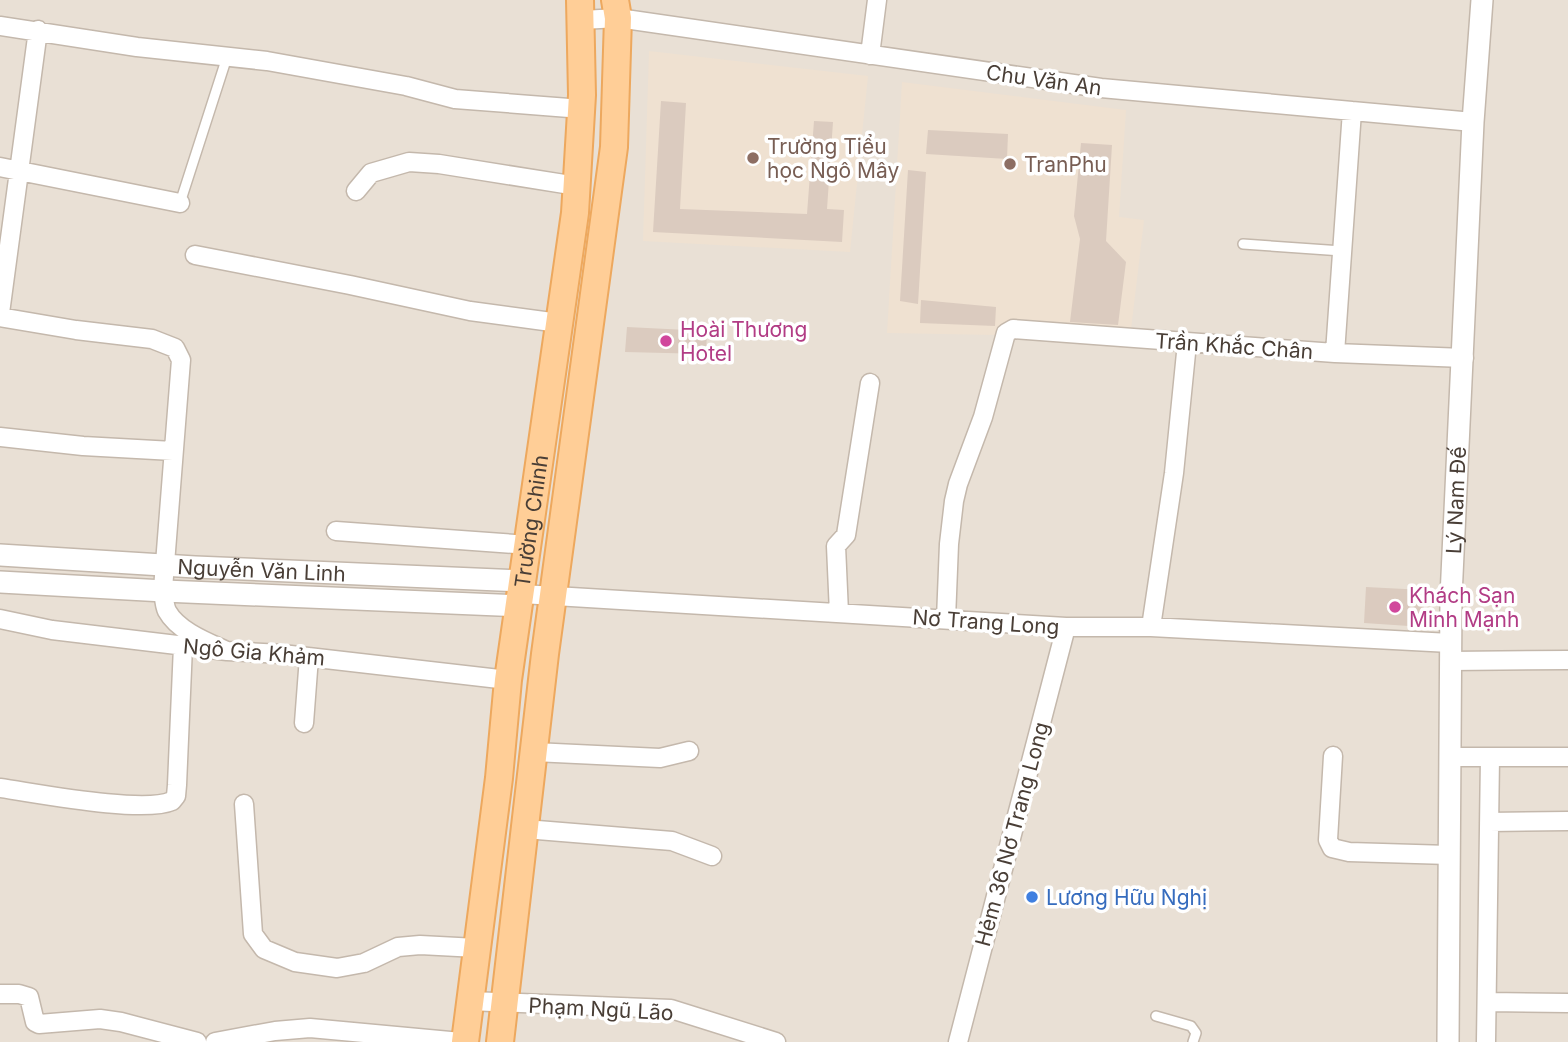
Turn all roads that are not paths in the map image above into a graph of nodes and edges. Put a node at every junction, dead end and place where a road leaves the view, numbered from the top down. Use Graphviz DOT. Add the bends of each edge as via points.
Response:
graph roads {
  1 [pos="877,0"];
  2 [pos="1482,0"];
  3 [pos="617,9"];
  4 [pos="581,10"];
  5 [pos="0,26"];
  6 [pos="38,30"];
  7 [pos="870,55"];
  8 [pos="227,57"];
  9 [pos="582,109"];
  10 [pos="1352,111"];
  11 [pos="1473,122"];
  12 [pos="9,169"];
  13 [pos="577,186"];
  14 [pos="356,191"];
  15 [pos="180,203"];
  16 [pos="1243,244"];
  17 [pos="1342,251"];
  18 [pos="195,256"];
  19 [pos="0,315"];
  20 [pos="559,323"];
  21 [pos="1187,343"];
  22 [pos="1335,353"];
  23 [pos="1464,358"];
  24 [pos="870,383"];
  25 [pos="0,437"];
  26 [pos="173,451"];
  27 [pos="336,531"];
  28 [pos="529,545"];
  29 [pos="0,555"];
  30 [pos="165,566"];
  31 [pos="0,582"];
  32 [pos="164,592"];
  33 [pos="522,594"];
  34 [pos="553,596"];
  35 [pos="839,613"];
  36 [pos="0,619"];
  37 [pos="946,619"];
  38 [pos="1151,626"];
  39 [pos="1066,627"];
  40 [pos="183,646"];
  41 [pos="226,651"];
  42 [pos="1450,652"];
  43 [pos="309,657"];
  44 [pos="1568,660"];
  45 [pos="508,680"];
  46 [pos="304,723"];
  47 [pos="689,751"];
  48 [pos="534,752"];
  49 [pos="1333,756"];
  50 [pos="1450,757"];
  51 [pos="1490,757"];
  52 [pos="1568,757"];
  53 [pos="0,788"];
  54 [pos="244,804"];
  55 [pos="1489,821"];
  56 [pos="1568,821"];
  57 [pos="525,828"];
  58 [pos="1449,855"];
  59 [pos="712,856"];
  60 [pos="477,948"];
  61 [pos="0,994"];
  62 [pos="469,1001"];
  63 [pos="1487,1002"];
  64 [pos="1568,1003"];
  65 [pos="505,1004"];
  66 [pos="1156,1016"];
  67 [pos="383,1038"];
  68 [pos="197,1042"];
  69 [pos="215,1042"];
  70 [pos="463,1042"];
  71 [pos="500,1042"];
  72 [pos="776,1042"];
  73 [pos="958,1042"];
  74 [pos="1193,1042"];
  75 [pos="1448,1042"];
  76 [pos="1486,1042"];
  1 -- 7 [label="street"];
  2 -- 11 [label="street, Lý Nam Đế"];
  3 -- 4 [label="street, Chu Văn An"];
  3 -- 7 [label="street, Chu Văn An"];
  3 -- 34 [label="main road, Trường Chinh" via="614,147"];
  4 -- 9 [label="main road, Trường Chinh"];
  5 -- 6 [label="street"];
  6 -- 8 [label="street"];
  6 -- 12 [label="street"];
  7 -- 10 [label="street, Chu Văn An" via="1101,89"];
  8 -- 9 [label="street" via="337,73 455,99"];
  8 -- 15 [label="lane"];
  9 -- 13 [label="main road, Trường Chinh"];
  10 -- 11 [label="street, Chu Văn An"];
  10 -- 17 [label="street"];
  11 -- 23 [label="street, Lý Nam Đế"];
  12 -- 15 [label="street"];
  12 -- 19 [label="street"];
  13 -- 14 [label="street" via="410,162 371,173"];
  13 -- 20 [label="main road, Trường Chinh"];
  16 -- 17 [label="lane"];
  17 -- 22 [label="street"];
  18 -- 20 [label="street" via="470,311"];
  19 -- 26 [label="street" via="152,339 175,348 181,360"];
  20 -- 28 [label="main road, Trường Chinh"];
  21 -- 22 [label="street, Trần Khắc Chân"];
  21 -- 37 [label="street, Trần Khắc Chân" via="1013,329 1006,333 984,417 954,501"];
  21 -- 38 [label="street"];
  22 -- 23 [label="street, Trần Khắc Chân"];
  23 -- 42 [label="street, Lý Nam Đế"];
  24 -- 35 [label="street" via="846,535 836,546"];
  25 -- 26 [label="street"];
  26 -- 30 [label="street"];
  27 -- 28 [label="street"];
  28 -- 33 [label="main road, Trường Chinh"];
  29 -- 30 [label="street, Nguyễn Văn Linh"];
  30 -- 32 [label="street"];
  30 -- 33 [label="street, Nguyễn Văn Linh"];
  31 -- 32 [label="street, Nguyễn Văn Linh"];
  32 -- 33 [label="street, Nguyễn Văn Linh"];
  32 -- 41 [label="street" via="166,610 172,617"];
  33 -- 34 [label="street, Nơ Trang Long"];
  33 -- 45 [label="main road, Trường Chinh"];
  34 -- 35 [label="street, Nơ Trang Long"];
  34 -- 48 [label="main road, Trường Chinh"];
  35 -- 37 [label="street, Nơ Trang Long"];
  36 -- 40 [label="street, Ngô Gia Khảm"];
  37 -- 39 [label="street, Nơ Trang Long"];
  38 -- 39 [label="street, Nơ Trang Long"];
  38 -- 42 [label="street, Nơ Trang Long"];
  39 -- 73 [label="street, Hẻm 36 Nơ Trang Long"];
  40 -- 41 [label="street, Ngô Gia Khảm"];
  40 -- 53 [label="street" via="173,802 106,802"];
  41 -- 43 [label="street, Ngô Gia Khảm"];
  42 -- 44 [label="street, Nơ Trang Long"];
  42 -- 50 [label="street, Lý Nam Đế"];
  43 -- 45 [label="street, Ngô Gia Khảm"];
  43 -- 46 [label="street"];
  45 -- 60 [label="main road, Trường Chinh"];
  47 -- 48 [label="street" via="660,758"];
  48 -- 57 [label="main road, Trường Chinh"];
  49 -- 58 [label="street" via="1328,840 1332,848"];
  50 -- 51 [label="street"];
  50 -- 58 [label="street, Lý Nam Đế"];
  51 -- 52 [label="street"];
  51 -- 55 [label="street"];
  54 -- 60 [label="street" via="253,934 264,949 295,962 337,968 398,947"];
  55 -- 56 [label="street"];
  55 -- 63 [label="street"];
  57 -- 59 [label="street" via="672,841"];
  57 -- 65 [label="main road, Trường Chinh"];
  58 -- 75 [label="street, Lý Nam Đế"];
  60 -- 62 [label="main road, Trường Chinh"];
  61 -- 68 [label="street" via="29,997 39,1024 100,1019"];
  62 -- 65 [label="street, Phạm Ngũ Lão"];
  62 -- 70 [label="main road, Trường Chinh"];
  63 -- 64 [label="street"];
  63 -- 76 [label="street"];
  65 -- 71 [label="main road, Trường Chinh"];
  65 -- 72 [label="street, Phạm Ngũ Lão" via="671,1009"];
  66 -- 74 [label="lane" via="1191,1026 1196,1033"];
  67 -- 69 [label="street" via="293,1028"];
  67 -- 70 [label="street"];
}
